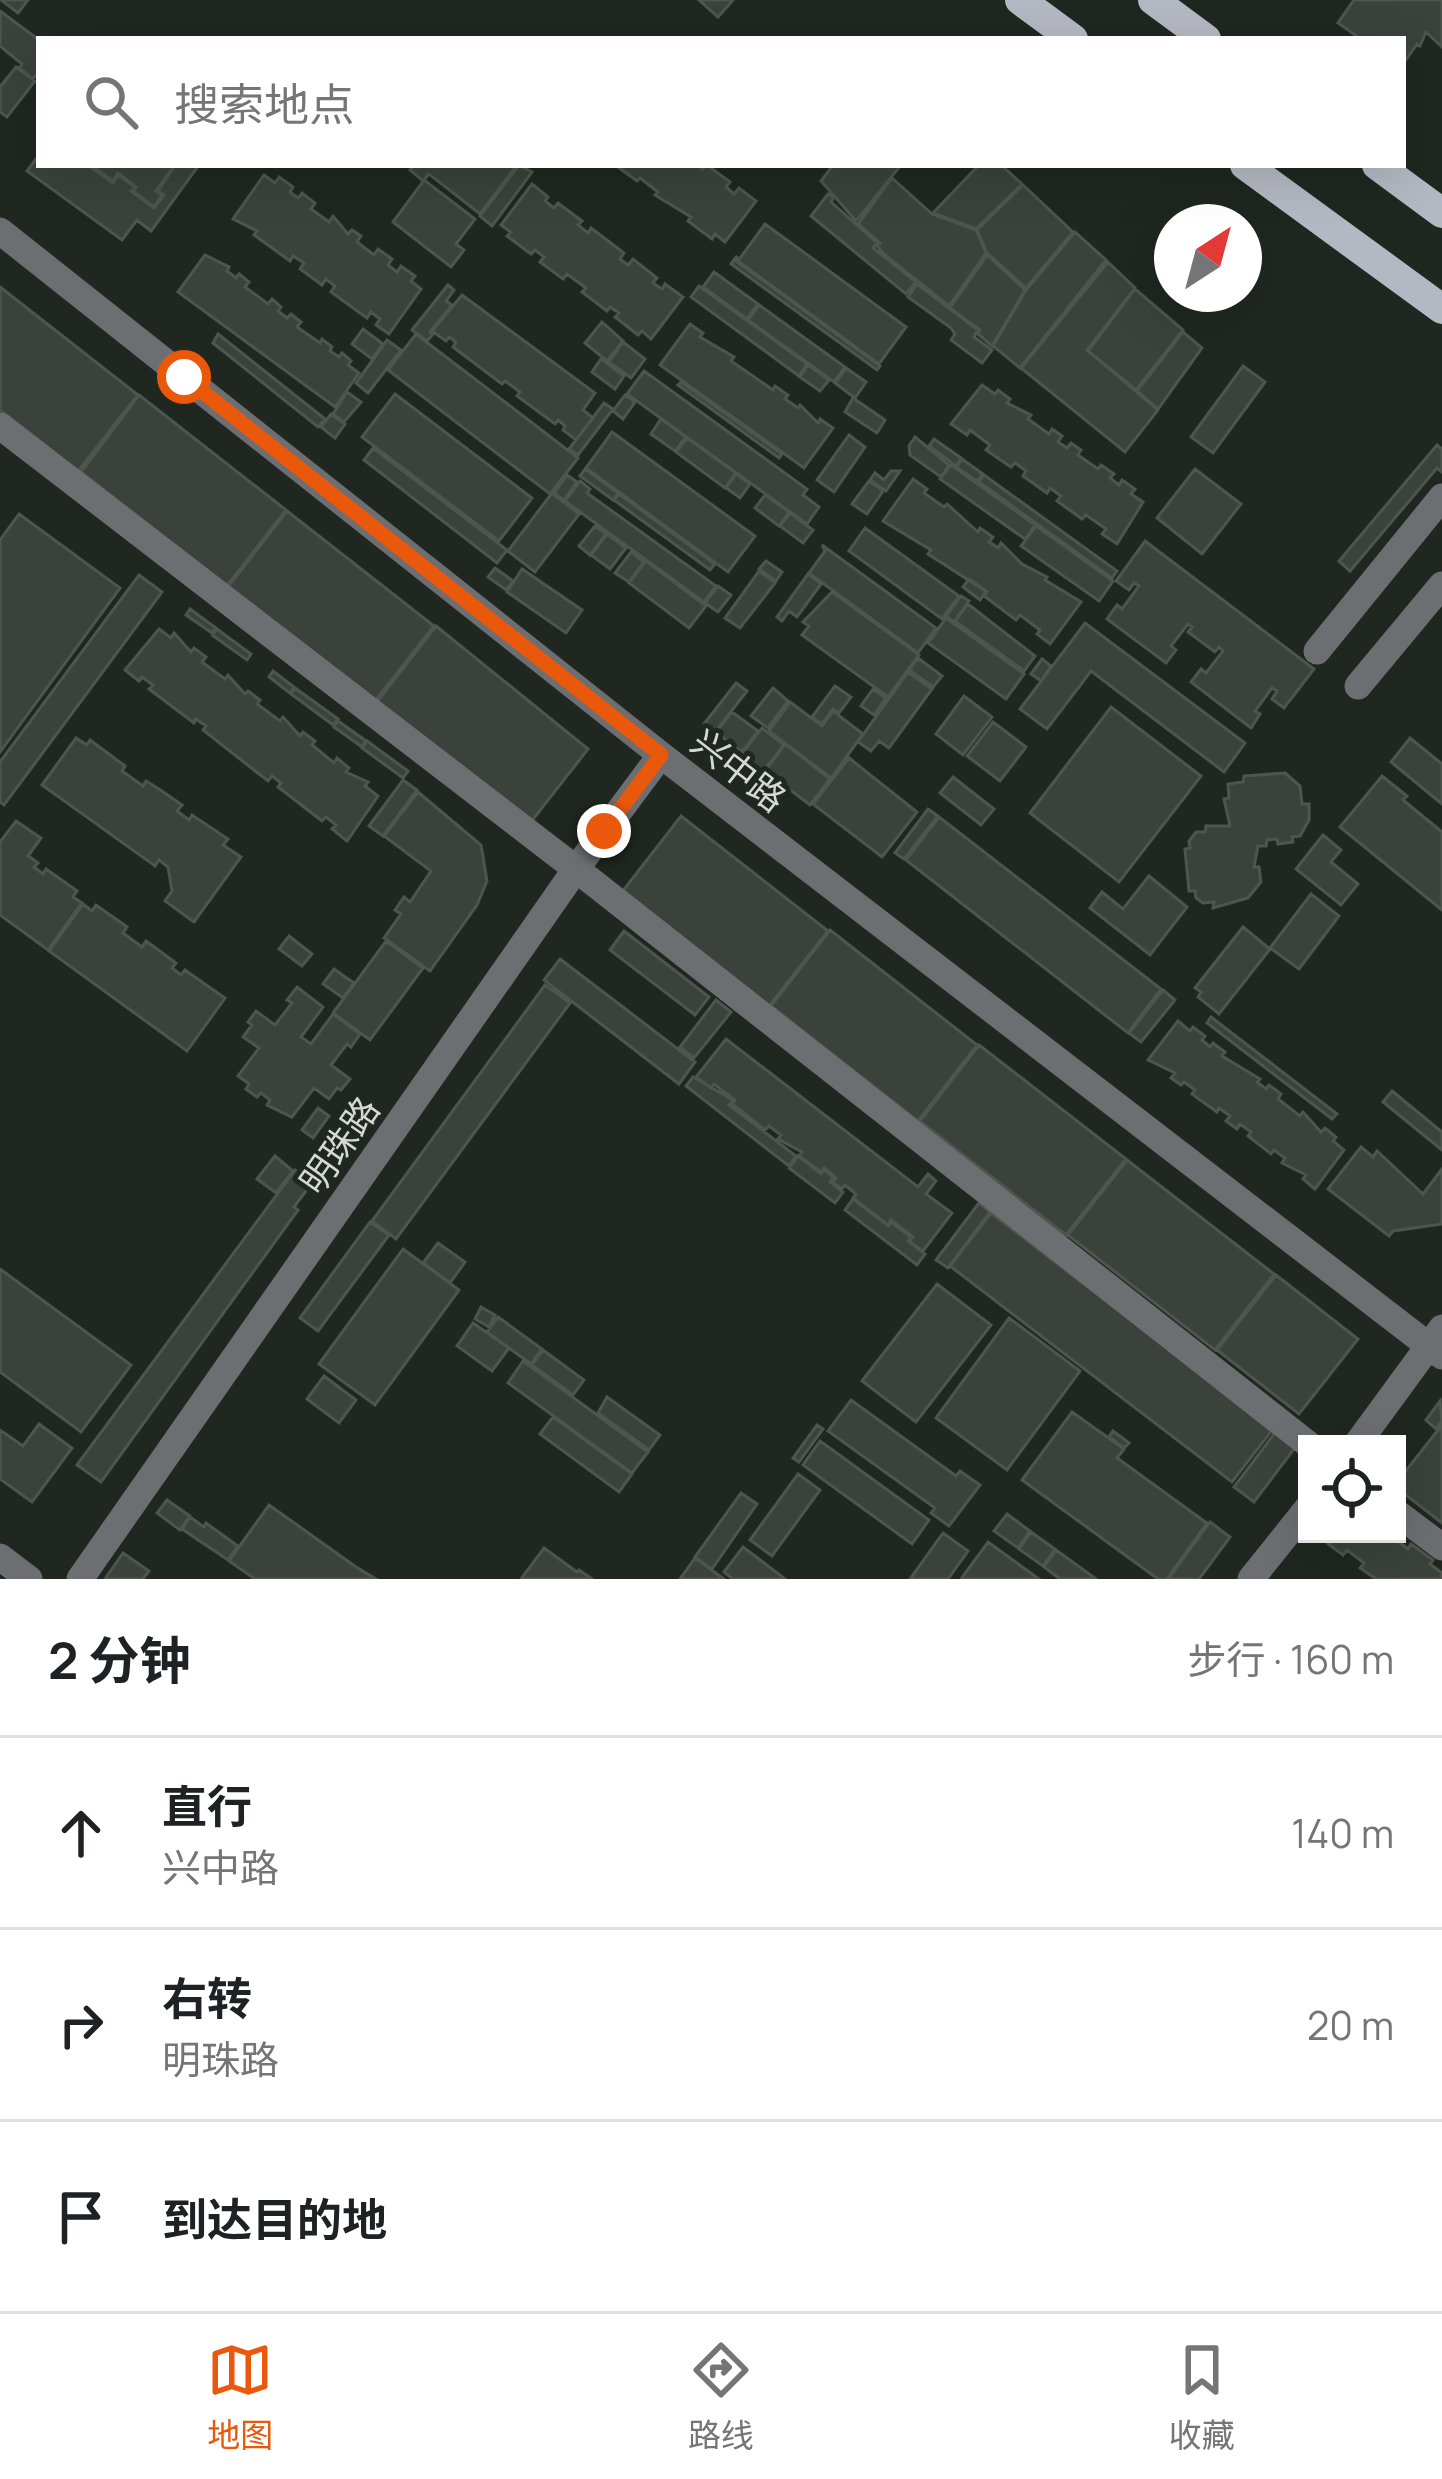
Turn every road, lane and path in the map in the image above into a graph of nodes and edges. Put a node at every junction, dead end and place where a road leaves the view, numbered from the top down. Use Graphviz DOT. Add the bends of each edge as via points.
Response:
graph roads {
  1 [pos="1020,0"];
  2 [pos="1153,0"];
  3 [pos="1069,36"];
  4 [pos="1202,36"];
  5 [pos="1250,168"];
  6 [pos="1381,168"];
  7 [pos="1442,213"];
  8 [pos="0,231"];
  9 [pos="1442,309"];
  10 [pos="0,427"];
  11 [pos="1442,497"];
  12 [pos="1442,585"];
  13 [pos="1317,651"];
  14 [pos="1358,686"];
  15 [pos="661,755"];
  16 [pos="576,869"];
  17 [pos="1438,1343"];
  18 [pos="1364,1435"];
  19 [pos="1298,1436"];
  20 [pos="1298,1520"];
  21 [pos="1406,1520"];
  22 [pos="1442,1547"];
  23 [pos="0,1557"];
  24 [pos="29,1579"];
  25 [pos="80,1579"];
  26 [pos="1251,1579"];
  1 -- 3 [label="main road"];
  2 -- 4 [label="main road"];
  5 -- 9 [label="main road"];
  6 -- 7 [label="main road"];
  8 -- 15 [label="street, 兴中路"];
  10 -- 16 [label="street"];
  11 -- 13 [label="street"];
  12 -- 14 [label="street"];
  15 -- 16 [label="street, 明珠路"];
  15 -- 17 [label="street, 兴中路"];
  16 -- 19 [label="street"];
  16 -- 25 [label="street, 明珠路"];
  17 -- 18 [label="street"];
  20 -- 26 [label="street"];
  21 -- 22 [label="street"];
  23 -- 24 [label="street"];
}
